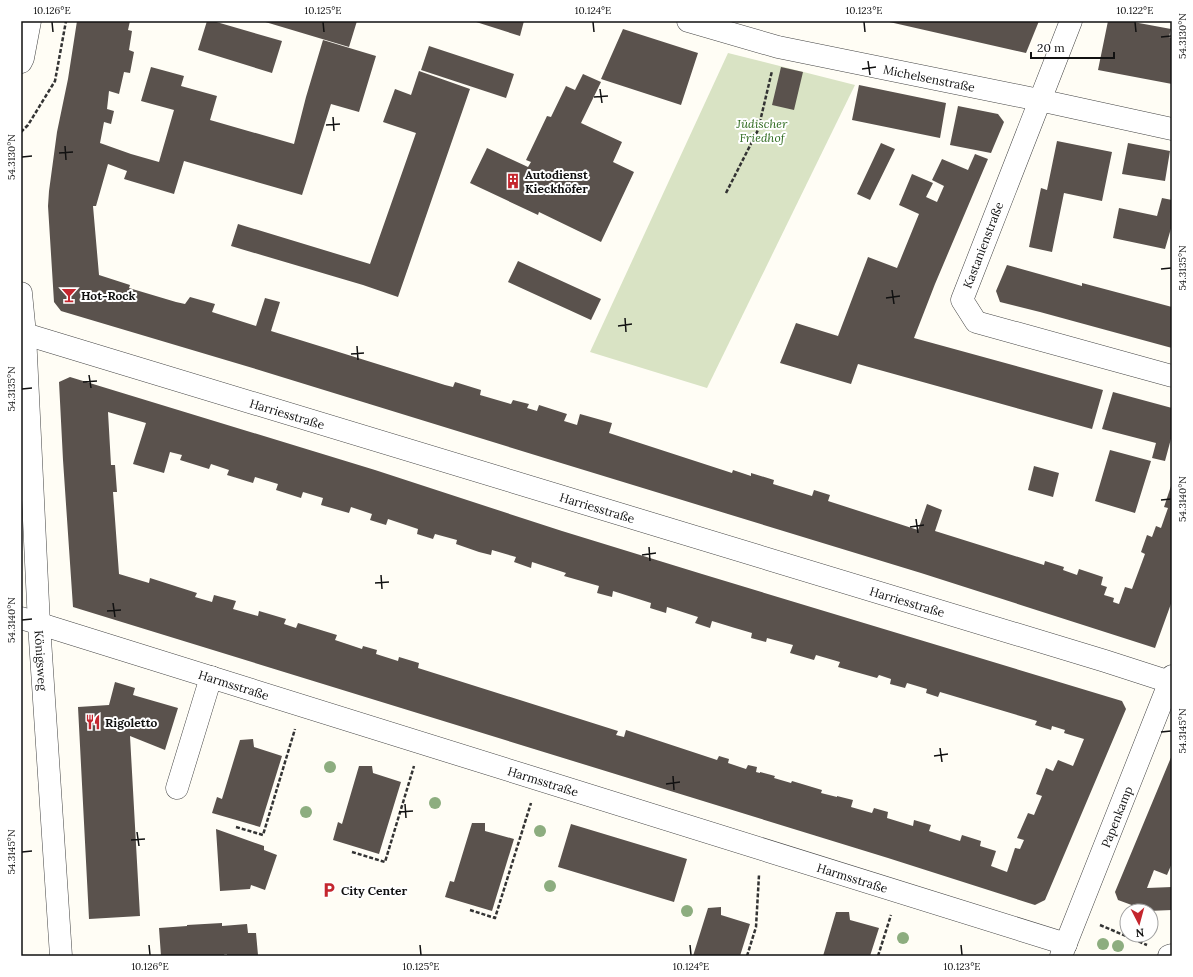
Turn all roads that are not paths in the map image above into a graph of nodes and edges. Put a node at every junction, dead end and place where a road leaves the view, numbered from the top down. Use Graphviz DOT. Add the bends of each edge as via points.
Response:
graph roads {
  1 [pos="30,21"];
  2 [pos="688,21"];
  3 [pos="1071,21"];
  4 [pos="21,62"];
  5 [pos="1039,100"];
  6 [pos="1172,129"];
  7 [pos="21,293"];
  8 [pos="25,334"];
  9 [pos="1172,376"];
  10 [pos="30,621"];
  11 [pos="211,677"];
  12 [pos="1171,679"];
  13 [pos="177,788"];
  14 [pos="1063,950"];
  15 [pos="61,956"];
  1 -- 4 [label="street"];
  2 -- 5 [label="street, Michelsenstraße" via="778,47"];
  3 -- 5 [label="street, Kastanienstraße"];
  5 -- 6 [label="street, Michelsenstraße"];
  5 -- 9 [label="street, Kastanienstraße" via="962,300 976,322"];
  7 -- 8 [label="street, Königsweg"];
  8 -- 10 [label="street, Königsweg"];
  8 -- 12 [label="street, Harriesstraße"];
  10 -- 11 [label="street, Harmsstraße"];
  10 -- 15 [label="street, Königsweg"];
  11 -- 13 [label="street"];
  11 -- 14 [label="street, Harmsstraße" via="760,848"];
  12 -- 14 [label="street, Papenkamp"];
}
